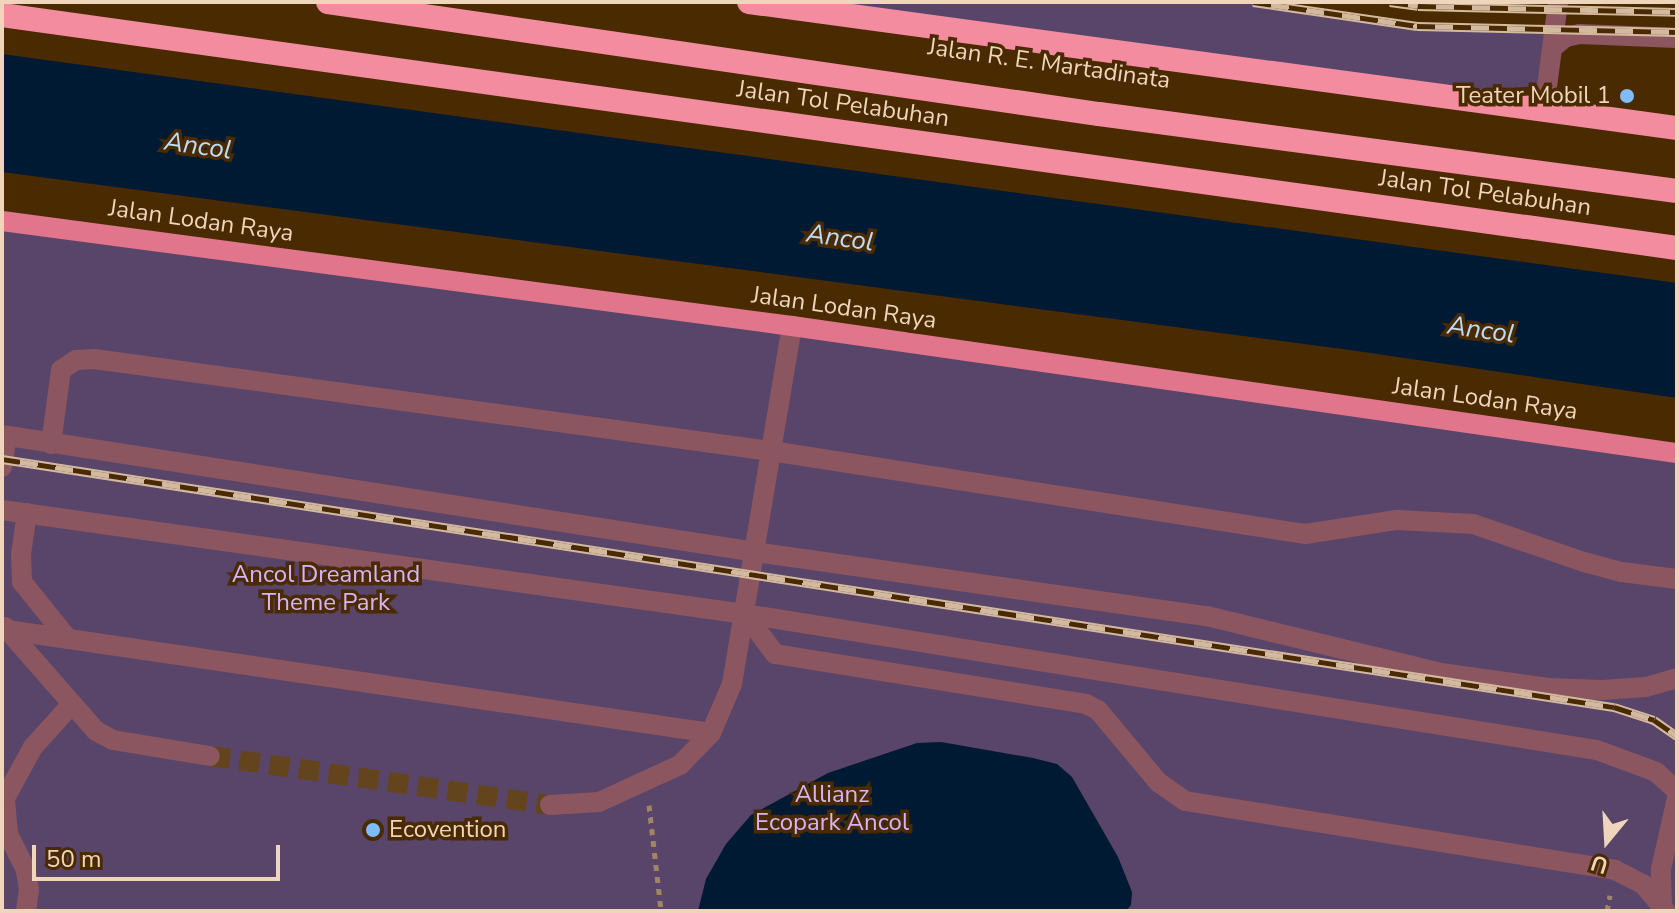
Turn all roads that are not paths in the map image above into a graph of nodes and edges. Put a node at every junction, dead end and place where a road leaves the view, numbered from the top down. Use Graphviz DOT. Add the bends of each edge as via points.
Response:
graph roads {
  1 [pos="328,2"];
  2 [pos="413,2"];
  3 [pos="749,2"];
  4 [pos="1558,2"];
  5 [pos="2,15"];
  6 [pos="1677,38"];
  7 [pos="1553,47"];
  8 [pos="1544,110"];
  9 [pos="1677,128"];
  10 [pos="1677,182"];
  11 [pos="1677,191"];
  12 [pos="2,221"];
  13 [pos="1677,248"];
  14 [pos="792,326"];
  15 [pos="4,435"];
  16 [pos="51,444"];
  17 [pos="771,451"];
  18 [pos="1677,453"];
  19 [pos="2,467"];
  20 [pos="2,510"];
  21 [pos="27,513"];
  22 [pos="755,552"];
  23 [pos="1677,579"];
  24 [pos="745,614"];
  25 [pos="5,626"];
  26 [pos="68,639"];
  27 [pos="1677,678"];
  28 [pos="71,705"];
  29 [pos="711,733"];
  30 [pos="210,756"];
  31 [pos="1677,791"];
  32 [pos="1677,798"];
  33 [pos="550,805"];
  34 [pos="1664,908"];
  35 [pos="26,911"];
  1 -- 11 [label="highway, Jalan Tol Pelabuhan"];
  2 -- 10 [label="highway, Jalan R. E. Martadinata"];
  3 -- 8 [label="highway, Jalan R. E. Martadinata"];
  4 -- 7 [label="street"];
  5 -- 13 [label="highway, Jalan Tol Pelabuhan"];
  6 -- 7 [label="street" via="1580,34"];
  7 -- 8 [label="street"];
  8 -- 9 [label="highway, Jalan R. E. Martadinata"];
  12 -- 14 [label="main road, Jalan Lodan Raya"];
  14 -- 17 [label="street"];
  14 -- 18 [label="main road, Jalan Lodan Raya"];
  15 -- 16 [label="street"];
  15 -- 19 [label="street"];
  16 -- 17 [label="street" via="61,370 76,360 94,359"];
  16 -- 22 [label="street"];
  17 -- 22 [label="street"];
  17 -- 23 [label="street" via="1305,534 1397,520 1473,524 1584,562"];
  20 -- 21 [label="street"];
  21 -- 24 [label="street"];
  21 -- 26 [label="street" via="22,582"];
  22 -- 24 [label="street"];
  22 -- 27 [label="street" via="1207,616 1441,673 1549,688 1646,687"];
  24 -- 29 [label="street" via="732,684"];
  24 -- 31 [label="street" via="1597,750 1656,772"];
  24 -- 34 [label="street" via="775,654 1086,704 1098,710 1158,782 1185,801 1615,870 1643,884"];
  25 -- 26 [label="street"];
  25 -- 28 [label="street"];
  26 -- 29 [label="street"];
  28 -- 30 [label="street" via="113,740"];
  28 -- 35 [label="street" via="33,747 5,798 8,834 26,870"];
  29 -- 33 [label="street" via="680,765 599,802"];
  32 -- 34 [label="street" via="1661,869"];
}
